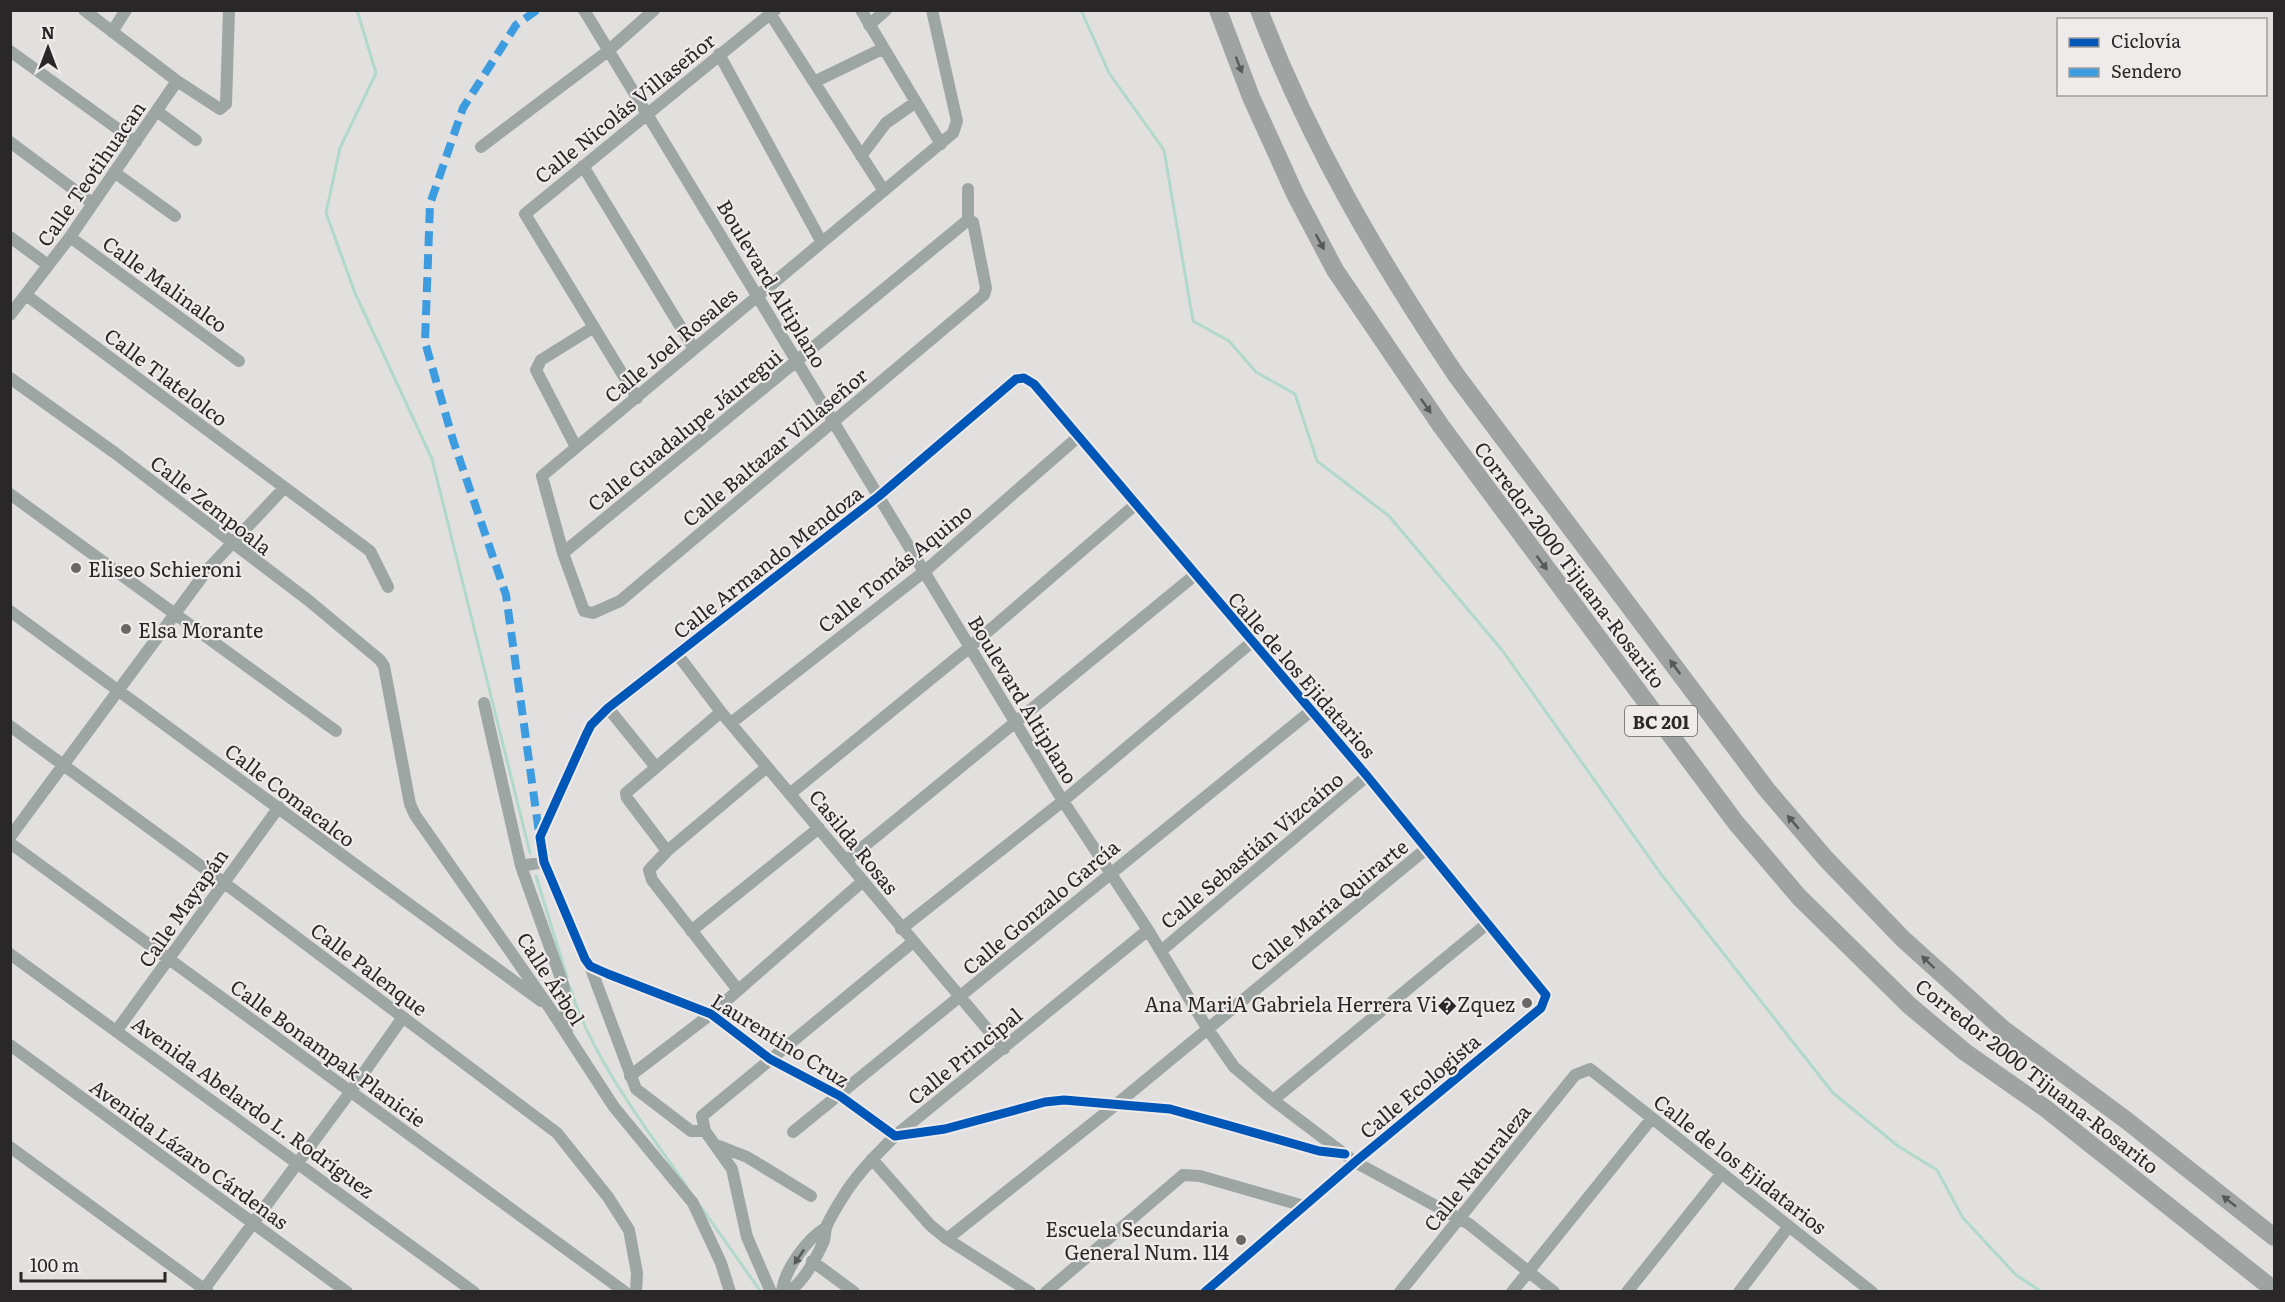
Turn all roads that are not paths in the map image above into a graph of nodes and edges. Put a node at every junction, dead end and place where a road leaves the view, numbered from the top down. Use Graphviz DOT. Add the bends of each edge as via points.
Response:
graph roads {
  1 [pos="84,10"];
  2 [pos="126,10"];
  3 [pos="229,10"];
  4 [pos="584,10"];
  5 [pos="654,10"];
  6 [pos="861,10"];
  7 [pos="886,10"];
  8 [pos="932,10"];
  9 [pos="1218,10"];
  10 [pos="1259,10"];
  11 [pos="773,13"];
  12 [pos="869,25"];
  13 [pos="112,32"];
  14 [pos="882,49"];
  15 [pos="608,51"];
  16 [pos="11,53"];
  17 [pos="719,54"];
  18 [pos="177,81"];
  19 [pos="814,82"];
  20 [pos="916,102"];
  21 [pos="158,112"];
  22 [pos="647,112"];
  23 [pos="196,140"];
  24 [pos="10,142"];
  25 [pos="136,142"];
  26 [pos="941,144"];
  27 [pos="481,147"];
  28 [pos="861,156"];
  29 [pos="583,166"];
  30 [pos="114,172"];
  31 [pos="968,189"];
  32 [pos="884,191"];
  33 [pos="92,203"];
  34 [pos="175,216"];
  35 [pos="968,220"];
  36 [pos="10,237"];
  37 [pos="70,237"];
  38 [pos="821,241"];
  39 [pos="48,265"];
  40 [pos="26,295"];
  41 [pos="756,297"];
  42 [pos="10,315"];
  43 [pos="594,327"];
  44 [pos="694,349"];
  45 [pos="239,361"];
  46 [pos="798,362"];
  47 [pos="10,378"];
  48 [pos="1024,378"];
  49 [pos="637,398"];
  50 [pos="834,420"];
  51 [pos="1078,437"];
  52 [pos="576,447"];
  53 [pos="284,488"];
  54 [pos="10,494"];
  55 [pos="879,496"];
  56 [pos="1135,506"];
  57 [pos="231,544"];
  58 [pos="563,554"];
  59 [pos="925,571"];
  60 [pos="1195,575"];
  61 [pos="388,587"];
  62 [pos="10,611"];
  63 [pos="175,613"];
  64 [pos="1252,642"];
  65 [pos="970,647"];
  66 [pos="678,655"];
  67 [pos="384,666"];
  68 [pos="119,692"];
  69 [pos="484,703"];
  70 [pos="608,708"];
  71 [pos="1311,711"];
  72 [pos="721,712"];
  73 [pos="731,723"];
  74 [pos="1016,723"];
  75 [pos="10,726"];
  76 [pos="336,731"];
  77 [pos="65,766"];
  78 [pos="655,766"];
  79 [pos="767,767"];
  80 [pos="1367,776"];
  81 [pos="791,793"];
  82 [pos="1063,801"];
  83 [pos="279,807"];
  84 [pos="819,828"];
  85 [pos="10,837"];
  86 [pos="10,843"];
  87 [pos="1426,849"];
  88 [pos="668,851"];
  89 [pos="846,861"];
  90 [pos="544,862"];
  91 [pos="521,866"];
  92 [pos="1110,873"];
  93 [pos="863,881"];
  94 [pos="223,882"];
  95 [pos="1488,923"];
  96 [pos="902,929"];
  97 [pos="1148,930"];
  98 [pos="690,931"];
  99 [pos="913,942"];
  100 [pos="1161,951"];
  101 [pos="10,954"];
  102 [pos="169,960"];
  103 [pos="590,966"];
  104 [pos="738,990"];
  105 [pos="960,998"];
  106 [pos="1546,1000"];
  107 [pos="549,1007"];
  108 [pos="711,1014"];
  109 [pos="403,1017"];
  110 [pos="1207,1028"];
  111 [pos="117,1030"];
  112 [pos="567,1036"];
  113 [pos="10,1045"];
  114 [pos="1004,1049"];
  115 [pos="770,1059"];
  116 [pos="1584,1069"];
  117 [pos="630,1076"];
  118 [pos="351,1091"];
  119 [pos="840,1096"];
  120 [pos="1273,1100"];
  121 [pos="1118,1104"];
  122 [pos="1652,1118"];
  123 [pos="704,1126"];
  124 [pos="793,1132"];
  125 [pos="895,1136"];
  126 [pos="718,1146"];
  127 [pos="10,1147"];
  128 [pos="1350,1157"];
  129 [pos="872,1158"];
  130 [pos="297,1161"];
  131 [pos="1722,1173"];
  132 [pos="811,1196"];
  133 [pos="1304,1206"];
  134 [pos="1460,1218"];
  135 [pos="251,1222"];
  136 [pos="1789,1226"];
  137 [pos="825,1228"];
  138 [pos="2274,1237"];
  139 [pos="947,1239"];
  140 [pos="812,1261"];
  141 [pos="1528,1271"];
  142 [pos="1864,1289"];
  143 [pos="2274,1290"];
  144 [pos="204,1291"];
  145 [pos="347,1292"];
  146 [pos="474,1292"];
  147 [pos="625,1292"];
  148 [pos="636,1292"];
  149 [pos="730,1292"];
  150 [pos="771,1292"];
  151 [pos="782,1292"];
  152 [pos="787,1292"];
  153 [pos="854,1292"];
  154 [pos="1030,1292"];
  155 [pos="1046,1292"];
  156 [pos="1205,1292"];
  157 [pos="1400,1292"];
  158 [pos="1512,1292"];
  159 [pos="1554,1292"];
  160 [pos="1627,1292"];
  161 [pos="1738,1292"];
  1 -- 13 [label="street"];
  2 -- 13 [label="street"];
  3 -- 18 [label="street" via="226,104 220,109"];
  4 -- 15 [label="street, Boulevard Altiplano"];
  5 -- 15 [label="street"];
  6 -- 12 [label="street"];
  7 -- 12 [label="street"];
  8 -- 26 [label="street, Calle Joel Rosales" via="957,121 953,133"];
  9 -- 143 [label="highway, Corredor 2000 Tijuana-Rosarito / BC 201, one-way" via="1251,97 1295,194 1351,296 1447,435 1736,823 1799,897 1910,1006"];
  138 -- 10 [label="highway, Corredor 2000 Tijuana-Rosarito / BC 201, one-way" via="2003,1029 1903,939 1797,827 1456,375 1416,315 1331,173 1283,72"];
  11 -- 17 [label="street, Calle Nicolás Villaseñor"];
  11 -- 19 [label="street"];
  12 -- 14 [label="street"];
  13 -- 18 [label="street"];
  14 -- 19 [label="street"];
  14 -- 20 [label="street"];
  15 -- 22 [label="street, Boulevard Altiplano"];
  15 -- 27 [label="street"];
  16 -- 25 [label="street"];
  17 -- 22 [label="street, Calle Nicolás Villaseñor"];
  17 -- 38 [label="street"];
  18 -- 21 [label="street, Calle Teotihuacan"];
  19 -- 28 [label="street"];
  20 -- 26 [label="street"];
  20 -- 28 [label="street" via="886,123"];
  21 -- 23 [label="street"];
  21 -- 25 [label="street, Calle Teotihuacan"];
  22 -- 29 [label="street, Calle Nicolás Villaseñor"];
  22 -- 41 [label="street, Boulevard Altiplano"];
  24 -- 33 [label="street"];
  25 -- 30 [label="street, Calle Teotihuacan"];
  26 -- 32 [label="street, Calle Joel Rosales"];
  28 -- 32 [label="street"];
  29 -- 43 [label="street, Calle Nicolás Villaseñor" via="526,212 525,217"];
  29 -- 44 [label="street"];
  30 -- 33 [label="street, Calle Teotihuacan"];
  30 -- 34 [label="street"];
  31 -- 35 [label="street"];
  32 -- 38 [label="street, Calle Joel Rosales"];
  33 -- 37 [label="street, Calle Teotihuacan"];
  35 -- 46 [label="street, Calle Guadalupe Jáuregui"];
  35 -- 50 [label="street, Calle Baltazar Villaseñor" via="973,222 986,292"];
  36 -- 39 [label="street"];
  37 -- 39 [label="street, Calle Teotihuacan"];
  37 -- 45 [label="street, Calle Malinalco"];
  38 -- 41 [label="street, Calle Joel Rosales"];
  39 -- 40 [label="street, Calle Teotihuacan"];
  40 -- 42 [label="street, Calle Teotihuacan"];
  40 -- 53 [label="street, Calle Tlatelolco"];
  41 -- 44 [label="street, Calle Joel Rosales"];
  41 -- 46 [label="street, Boulevard Altiplano"];
  43 -- 49 [label="street"];
  43 -- 52 [label="street" via="541,360 536,370"];
  44 -- 49 [label="street, Calle Joel Rosales"];
  46 -- 50 [label="street, Boulevard Altiplano"];
  46 -- 58 [label="street, Calle Guadalupe Jáuregui"];
  47 -- 57 [label="street, Calle Zempoala" via="115,453"];
  48 -- 51 [label="street, Calle de los Ejidatarios" via="1035,384"];
  48 -- 55 [label="street, Calle Armando Mendoza" via="1011,382"];
  49 -- 52 [label="street, Calle Joel Rosales"];
  50 -- 55 [label="street, Boulevard Altiplano"];
  50 -- 58 [label="street, Calle Baltazar Villaseñor" via="620,601 588,613 582,607"];
  51 -- 56 [label="street, Calle de los Ejidatarios"];
  51 -- 59 [label="street, Calle Tomás Aquino"];
  52 -- 58 [label="street, Calle Joel Rosales" via="542,478"];
  53 -- 57 [label="street"];
  53 -- 61 [label="street" via="370,551"];
  54 -- 63 [label="street"];
  55 -- 59 [label="street, Boulevard Altiplano"];
  55 -- 66 [label="street, Calle Armando Mendoza"];
  56 -- 60 [label="street, Calle de los Ejidatarios"];
  56 -- 65 [label="street"];
  57 -- 63 [label="street"];
  57 -- 67 [label="street, Calle Zempoala" via="308,600 376,655"];
  59 -- 65 [label="street, Boulevard Altiplano"];
  59 -- 73 [label="street, Calle Tomás Aquino"];
  60 -- 64 [label="street, Calle de los Ejidatarios"];
  60 -- 74 [label="street"];
  62 -- 68 [label="street, Calle Comacalco"];
  63 -- 68 [label="street"];
  63 -- 76 [label="street"];
  64 -- 71 [label="street, Calle de los Ejidatarios"];
  64 -- 82 [label="street"];
  65 -- 74 [label="street, Boulevard Altiplano"];
  65 -- 81 [label="street"];
  66 -- 70 [label="street, Calle Armando Mendoza"];
  66 -- 72 [label="street, Casilda Rosas"];
  67 -- 107 [label="street, Calle Árbol" via="415,815"];
  68 -- 77 [label="street"];
  68 -- 83 [label="street, Calle Comacalco"];
  69 -- 91 [label="street"];
  70 -- 78 [label="street"];
  70 -- 90 [label="street, Calle Armando Mendoza" via="591,725 540,837"];
  71 -- 80 [label="street, Calle de los Ejidatarios"];
  71 -- 92 [label="street, Calle Gonzalo García"];
  72 -- 73 [label="street, Casilda Rosas"];
  72 -- 78 [label="street"];
  73 -- 79 [label="street, Casilda Rosas"];
  74 -- 82 [label="street, Boulevard Altiplano"];
  74 -- 89 [label="street"];
  75 -- 77 [label="street, Calle Palenque"];
  77 -- 85 [label="street"];
  77 -- 94 [label="street, Calle Palenque"];
  78 -- 88 [label="street" via="626,795"];
  79 -- 81 [label="street, Casilda Rosas"];
  79 -- 88 [label="street"];
  80 -- 87 [label="street, Calle de los Ejidatarios"];
  80 -- 100 [label="street, Calle Sebastián Vizcaíno"];
  81 -- 84 [label="street, Casilda Rosas"];
  82 -- 92 [label="street, Boulevard Altiplano"];
  82 -- 96 [label="street"];
  83 -- 94 [label="street, Calle Mayapán"];
  83 -- 107 [label="street, Calle Comacalco"];
  84 -- 89 [label="street, Casilda Rosas"];
  84 -- 98 [label="street"];
  86 -- 102 [label="street, Calle Bonampak Planicie"];
  87 -- 95 [label="street, Calle de los Ejidatarios"];
  87 -- 110 [label="street, Calle María Quirarte"];
  88 -- 98 [label="street" via="652,865 650,875"];
  89 -- 93 [label="street, Casilda Rosas"];
  90 -- 91 [label="street"];
  90 -- 103 [label="street, Calle Armando Mendoza"];
  91 -- 112 [label="street" via="564,987"];
  92 -- 97 [label="street, Boulevard Altiplano"];
  92 -- 105 [label="street, Calle Gonzalo García"];
  93 -- 96 [label="street, Casilda Rosas"];
  93 -- 104 [label="street"];
  94 -- 102 [label="street, Calle Mayapán"];
  94 -- 109 [label="street, Calle Palenque"];
  95 -- 106 [label="street, Calle de los Ejidatarios" via="1544,989"];
  95 -- 120 [label="street"];
  96 -- 99 [label="street, Casilda Rosas"];
  97 -- 100 [label="street, Boulevard Altiplano"];
  97 -- 114 [label="street, Calle Principal"];
  98 -- 104 [label="street"];
  99 -- 105 [label="street, Casilda Rosas"];
  99 -- 115 [label="street"];
  100 -- 110 [label="street, Boulevard Altiplano"];
  101 -- 111 [label="street, Avenida Abelardo L. Rodríguez"];
  102 -- 111 [label="street, Calle Mayapán"];
  102 -- 118 [label="street, Calle Bonampak Planicie"];
  103 -- 108 [label="street, Laurentino Cruz"];
  103 -- 117 [label="street, Calle Armando Mendoza"];
  104 -- 108 [label="street"];
  105 -- 114 [label="street, Casilda Rosas"];
  105 -- 119 [label="street, Calle Gonzalo García"];
  106 -- 128 [label="street, Calle Ecologista" via="1541,1008"];
  107 -- 112 [label="street, Calle Árbol"];
  108 -- 115 [label="street, Laurentino Cruz"];
  108 -- 117 [label="street"];
  109 -- 118 [label="street"];
  109 -- 148 [label="street, Calle Palenque" via="556,1133 608,1197 629,1230"];
  110 -- 120 [label="street, Boulevard Altiplano" via="1234,1067"];
  110 -- 121 [label="street, Calle María Quirarte"];
  111 -- 130 [label="street, Avenida Abelardo L. Rodríguez"];
  112 -- 149 [label="street, Calle Árbol" via="614,1107 693,1203"];
  113 -- 135 [label="street, Avenida Lázaro Cárdenas"];
  114 -- 125 [label="street, Calle Principal"];
  115 -- 119 [label="street, Laurentino Cruz"];
  115 -- 123 [label="street" via="705,1112"];
  116 -- 122 [label="street, Calle de los Ejidatarios" via="1595,1071"];
  116 -- 134 [label="street, Calle Naturaleza" via="1575,1075"];
  117 -- 123 [label="street, Calle Armando Mendoza" via="636,1089 690,1131"];
  118 -- 130 [label="street"];
  118 -- 147 [label="street, Calle Bonampak Planicie"];
  119 -- 124 [label="street, Calle Gonzalo García"];
  119 -- 125 [label="street, Laurentino Cruz"];
  120 -- 128 [label="street, Boulevard Altiplano"];
  121 -- 125 [label="street" via="1054,1101 954,1127"];
  121 -- 128 [label="street" via="1170,1109"];
  121 -- 139 [label="street, Calle María Quirarte"];
  122 -- 131 [label="street, Calle de los Ejidatarios"];
  122 -- 141 [label="street"];
  123 -- 126 [label="street"];
  125 -- 129 [label="street, Calle Principal"];
  126 -- 132 [label="street" via="747,1157"];
  126 -- 150 [label="street" via="732,1169 747,1237"];
  127 -- 144 [label="street"];
  128 -- 133 [label="street, Calle Ecologista"];
  128 -- 134 [label="street, Boulevard Altiplano"];
  129 -- 137 [label="street, Calle Principal"];
  129 -- 139 [label="street"];
  130 -- 135 [label="street"];
  130 -- 146 [label="street, Avenida Abelardo L. Rodríguez"];
  131 -- 136 [label="street, Calle de los Ejidatarios"];
  131 -- 160 [label="street"];
  133 -- 155 [label="street" via="1200,1176 1183,1175"];
  133 -- 156 [label="street, Calle Ecologista"];
  134 -- 141 [label="street, Boulevard Altiplano"];
  134 -- 157 [label="street, Calle Naturaleza"];
  135 -- 144 [label="street"];
  135 -- 145 [label="street, Avenida Lázaro Cárdenas"];
  136 -- 142 [label="street, Calle de los Ejidatarios"];
  136 -- 161 [label="street"];
  137 -- 140 [label="street, Calle Principal" via="823,1243"];
  137 -- 151 [label="street, Calle Principal, one-way" via="800,1255 785,1278"];
  139 -- 154 [label="street"];
  140 -- 152 [label="street, Calle Principal"];
  140 -- 153 [label="street"];
  141 -- 158 [label="street"];
  141 -- 159 [label="street, Boulevard Altiplano"];
}
